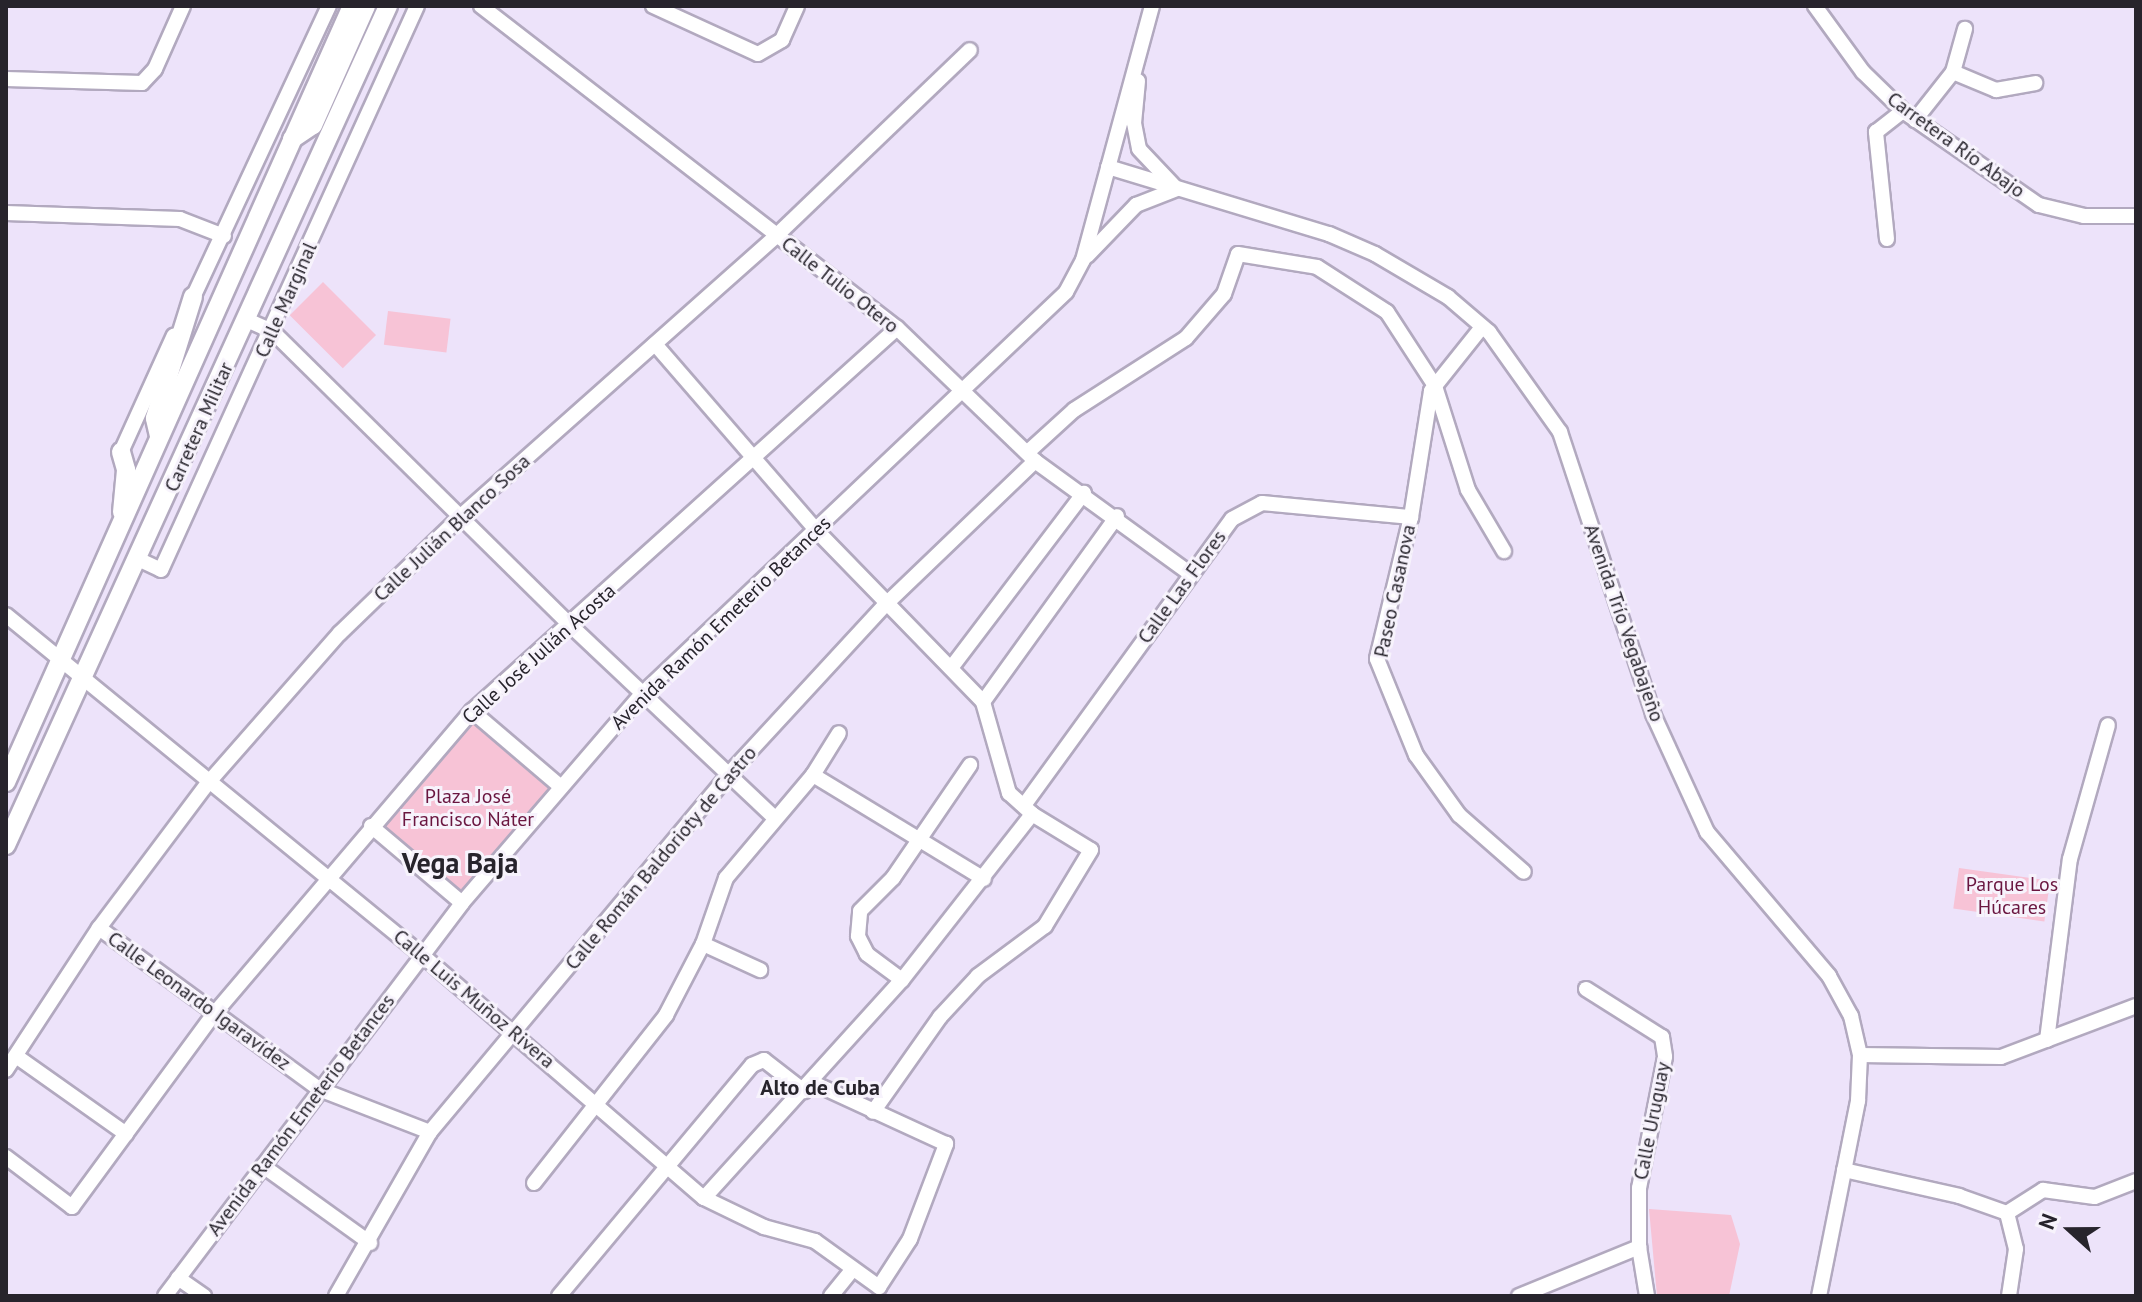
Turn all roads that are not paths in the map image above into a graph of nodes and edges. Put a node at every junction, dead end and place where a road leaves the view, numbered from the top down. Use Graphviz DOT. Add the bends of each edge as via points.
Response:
graph roads {
  1 [pos="183,6"];
  2 [pos="329,6"];
  3 [pos="352,6"];
  4 [pos="366,6"];
  5 [pos="388,6"];
  6 [pos="417,6"];
  7 [pos="481,6"];
  8 [pos="653,6"];
  9 [pos="1152,6"];
  10 [pos="1815,6"];
  11 [pos="797,7"];
  12 [pos="1965,29"];
  13 [pos="1142,42"];
  14 [pos="970,50"];
  15 [pos="1953,72"];
  16 [pos="6,79"];
  17 [pos="2035,83"];
  18 [pos="1909,116"];
  19 [pos="292,139"];
  20 [pos="1108,167"];
  21 [pos="1177,189"];
  22 [pos="6,213"];
  23 [pos="2136,216"];
  24 [pos="777,235"];
  25 [pos="224,236"];
  26 [pos="1887,239"];
  27 [pos="1083,260"];
  28 [pos="193,297"];
  29 [pos="247,320"];
  30 [pos="1482,327"];
  31 [pos="897,328"];
  32 [pos="272,331"];
  33 [pos="655,344"];
  34 [pos="1435,386"];
  35 [pos="961,390"];
  36 [pos="160,438"];
  37 [pos="121,452"];
  38 [pos="1032,456"];
  39 [pos="755,460"];
  40 [pos="1084,493"];
  41 [pos="462,515"];
  42 [pos="1117,516"];
  43 [pos="1411,517"];
  44 [pos="816,530"];
  45 [pos="117,539"];
  46 [pos="1504,551"];
  47 [pos="140,560"];
  48 [pos="1189,573"];
  49 [pos="885,605"];
  50 [pos="6,615"];
  51 [pos="570,625"];
  52 [pos="61,659"];
  53 [pos="951,668"];
  54 [pos="85,680"];
  55 [pos="642,694"];
  56 [pos="983,702"];
  57 [pos="472,711"];
  58 [pos="2108,725"];
  59 [pos="839,733"];
  60 [pos="970,765"];
  61 [pos="8,775"];
  62 [pos="728,775"];
  63 [pos="813,775"];
  64 [pos="208,783"];
  65 [pos="561,787"];
  66 [pos="1029,809"];
  67 [pos="774,817"];
  68 [pos="371,826"];
  69 [pos="917,838"];
  70 [pos="6,845"];
  71 [pos="1524,872"];
  72 [pos="326,877"];
  73 [pos="984,879"];
  74 [pos="462,903"];
  75 [pos="99,928"];
  76 [pos="703,944"];
  77 [pos="422,955"];
  78 [pos="760,970"];
  79 [pos="902,980"];
  80 [pos="1586,989"];
  81 [pos="2136,1006"];
  82 [pos="214,1014"];
  83 [pos="513,1033"];
  84 [pos="2047,1040"];
  85 [pos="1860,1055"];
  86 [pos="16,1056"];
  87 [pos="6,1070"];
  88 [pos="808,1087"];
  89 [pos="319,1089"];
  90 [pos="599,1104"];
  91 [pos="873,1112"];
  92 [pos="430,1132"];
  93 [pos="126,1134"];
  94 [pos="6,1157"];
  95 [pos="665,1164"];
  96 [pos="263,1166"];
  97 [pos="1844,1170"];
  98 [pos="2136,1181"];
  99 [pos="534,1183"];
  100 [pos="704,1198"];
  101 [pos="2007,1213"];
  102 [pos="370,1243"];
  103 [pos="1639,1247"];
  104 [pos="852,1270"];
  105 [pos="178,1278"];
  106 [pos="165,1296"];
  107 [pos="204,1296"];
  108 [pos="336,1296"];
  109 [pos="559,1296"];
  110 [pos="831,1296"];
  111 [pos="1519,1296"];
  112 [pos="1647,1296"];
  113 [pos="1819,1296"];
  114 [pos="2009,1296"];
  1 -- 16 [label="street" via="155,69 142,83"];
  2 -- 25 [label="street"];
  3 -- 19 [label="main road, Carretera Militar"];
  4 -- 19 [label="main road" via="313,125"];
  5 -- 29 [label="main road, Carretera Militar"];
  6 -- 32 [label="street, Calle Marginal"];
  7 -- 24 [label="street, Calle Tulio Otero"];
  8 -- 11 [label="street" via="758,54 782,40"];
  9 -- 13 [label="street, Avenida Ramón Emeterio Betances"];
  10 -- 18 [label="street, Carretera Río Abajo" via="1863,72"];
  12 -- 15 [label="street"];
  13 -- 20 [label="street, Avenida Ramón Emeterio Betances"];
  13 -- 21 [label="street" via="1134,123 1139,149"];
  14 -- 24 [label="street, Calle Julián Blanco Sosa"];
  15 -- 17 [label="street" via="1996,90"];
  15 -- 18 [label="street"];
  18 -- 23 [label="street, Carretera Río Abajo" via="2039,205 2084,216"];
  18 -- 26 [label="street" via="1876,132"];
  19 -- 36 [label="main road, Carretera Militar"];
  20 -- 21 [label="street, Avenida Trío Vegabajeño"];
  20 -- 27 [label="street, Avenida Ramón Emeterio Betances"];
  21 -- 27 [label="street" via="1136,205"];
  21 -- 30 [label="street, Avenida Trío Vegabajeño" via="1329,234 1375,254 1448,297"];
  22 -- 25 [label="street" via="180,219"];
  24 -- 31 [label="street, Calle Tulio Otero"];
  24 -- 33 [label="street, Calle Julián Blanco Sosa"];
  25 -- 28 [label="street"];
  27 -- 35 [label="street, Avenida Ramón Emeterio Betances" via="1066,292"];
  28 -- 36 [label="main road" via="155,418"];
  28 -- 37 [label="street"];
  29 -- 32 [label="street"];
  29 -- 47 [label="main road, Carretera Militar"];
  30 -- 34 [label="street, Paseo Casanova"];
  30 -- 85 [label="street, Avenida Trío Vegabajeño" via="1560,432 1653,714 1707,832 1829,976 1851,1016"];
  31 -- 35 [label="street, Calle Tulio Otero"];
  31 -- 39 [label="street, Calle José Julián Acosta"];
  32 -- 41 [label="street"];
  32 -- 47 [label="street, Calle Marginal" via="161,570"];
  33 -- 39 [label="street"];
  33 -- 41 [label="street, Calle Julián Blanco Sosa"];
  34 -- 38 [label="street, Calle Román Baldorioty de Castro" via="1387,312 1317,267 1238,254 1224,294 1186,338 1074,410"];
  34 -- 43 [label="street, Paseo Casanova"];
  34 -- 46 [label="street" via="1468,490"];
  35 -- 38 [label="street, Calle Tulio Otero"];
  35 -- 44 [label="street, Avenida Ramón Emeterio Betances"];
  36 -- 45 [label="main road, Carretera Militar"];
  37 -- 45 [label="main road" via="125,492"];
  38 -- 40 [label="street, Calle Tulio Otero"];
  38 -- 49 [label="street, Calle Román Baldorioty de Castro"];
  39 -- 44 [label="street"];
  39 -- 51 [label="street, Calle José Julián Acosta"];
  40 -- 42 [label="street, Calle Tulio Otero"];
  40 -- 53 [label="street"];
  41 -- 51 [label="street"];
  41 -- 64 [label="street, Calle Julián Blanco Sosa" via="340,633"];
  42 -- 48 [label="street, Calle Tulio Otero"];
  42 -- 56 [label="street"];
  43 -- 48 [label="street, Calle Las Flores" via="1262,503 1232,519"];
  43 -- 71 [label="street, Paseo Casanova" via="1377,659 1416,755 1459,815"];
  44 -- 49 [label="street"];
  44 -- 55 [label="street, Avenida Ramón Emeterio Betances"];
  45 -- 52 [label="main road, Carretera Militar"];
  47 -- 54 [label="main road, Carretera Militar"];
  48 -- 66 [label="street, Calle Las Flores"];
  49 -- 53 [label="street"];
  49 -- 62 [label="street, Calle Román Baldorioty de Castro"];
  50 -- 52 [label="street, Calle Luis Muñoz Rivera"];
  51 -- 55 [label="street"];
  51 -- 57 [label="street, Calle José Julián Acosta"];
  52 -- 54 [label="street, Calle Luis Muñoz Rivera"];
  52 -- 61 [label="main road, Carretera Militar"];
  53 -- 56 [label="street"];
  54 -- 64 [label="street, Calle Luis Muñoz Rivera"];
  54 -- 70 [label="main road, Carretera Militar"];
  55 -- 62 [label="street"];
  55 -- 65 [label="street, Avenida Ramón Emeterio Betances"];
  56 -- 66 [label="street" via="1009,793"];
  57 -- 65 [label="street"];
  57 -- 68 [label="street, Calle José Julián Acosta"];
  58 -- 84 [label="street" via="2070,859"];
  59 -- 63 [label="street"];
  60 -- 69 [label="street"];
  62 -- 67 [label="street"];
  62 -- 83 [label="street, Calle Román Baldorioty de Castro"];
  63 -- 67 [label="street"];
  63 -- 69 [label="street"];
  64 -- 72 [label="street, Calle Luis Muñoz Rivera"];
  64 -- 75 [label="street, Calle Julián Blanco Sosa"];
  65 -- 74 [label="street, Avenida Ramón Emeterio Betances"];
  66 -- 73 [label="street, Calle Las Flores"];
  66 -- 91 [label="street" via="1091,850 1045,926 978,976 940,1017"];
  67 -- 76 [label="street" via="726,878"];
  68 -- 72 [label="street, Calle José Julián Acosta"];
  68 -- 74 [label="street"];
  69 -- 73 [label="street"];
  69 -- 79 [label="street" via="893,878 860,911 858,936 867,954"];
  72 -- 77 [label="street, Calle Luis Muñoz Rivera"];
  72 -- 82 [label="street, Calle José Julián Acosta"];
  73 -- 79 [label="street, Calle Las Flores"];
  74 -- 77 [label="street, Avenida Ramón Emeterio Betances"];
  75 -- 82 [label="street, Calle Leonardo Igaravídez"];
  75 -- 86 [label="street, Calle Julián Blanco Sosa"];
  76 -- 78 [label="street"];
  76 -- 90 [label="street" via="666,1015"];
  77 -- 83 [label="street, Calle Luis Muñoz Rivera"];
  77 -- 89 [label="street, Avenida Ramón Emeterio Betances"];
  79 -- 88 [label="street, Calle Las Flores"];
  80 -- 103 [label="street, Calle Uruguay" via="1662,1037 1665,1057 1639,1188"];
  81 -- 84 [label="street"];
  82 -- 89 [label="street, Calle Leonardo Igaravídez"];
  82 -- 93 [label="street, Calle José Julián Acosta"];
  83 -- 90 [label="street, Calle Luis Muñoz Rivera"];
  83 -- 92 [label="street, Calle Román Baldorioty de Castro"];
  84 -- 85 [label="street" via="2001,1057"];
  85 -- 97 [label="street, Avenida Trío Vegabajeño" via="1858,1101"];
  86 -- 87 [label="street, Calle Julián Blanco Sosa"];
  86 -- 93 [label="street"];
  88 -- 91 [label="street"];
  88 -- 95 [label="street" via="764,1060 752,1065"];
  88 -- 100 [label="street, Calle Las Flores"];
  89 -- 92 [label="street, Calle Leonardo Igaravídez"];
  89 -- 96 [label="street, Avenida Ramón Emeterio Betances"];
  90 -- 95 [label="street, Calle Luis Muñoz Rivera"];
  90 -- 99 [label="street"];
  91 -- 104 [label="street, Calle Luis Muñoz Rivera" via="946,1144 910,1239 879,1287"];
  92 -- 102 [label="street, Calle Román Baldorioty de Castro"];
  93 -- 94 [label="street, Calle José Julián Acosta" via="72,1207"];
  95 -- 100 [label="street, Calle Luis Muñoz Rivera"];
  95 -- 109 [label="street"];
  96 -- 102 [label="street"];
  96 -- 105 [label="street, Avenida Ramón Emeterio Betances"];
  97 -- 101 [label="street" via="1959,1196"];
  97 -- 113 [label="street, Avenida Trío Vegabajeño"];
  98 -- 101 [label="street" via="2095,1197 2043,1190"];
  100 -- 104 [label="street, Calle Luis Muñoz Rivera" via="764,1227 815,1241"];
  101 -- 114 [label="street" via="2016,1249"];
  102 -- 108 [label="street, Calle Román Baldorioty de Castro"];
  103 -- 111 [label="street"];
  103 -- 112 [label="street, Calle Uruguay"];
  104 -- 110 [label="street"];
  105 -- 106 [label="street, Avenida Ramón Emeterio Betances"];
  105 -- 107 [label="street"];
}
